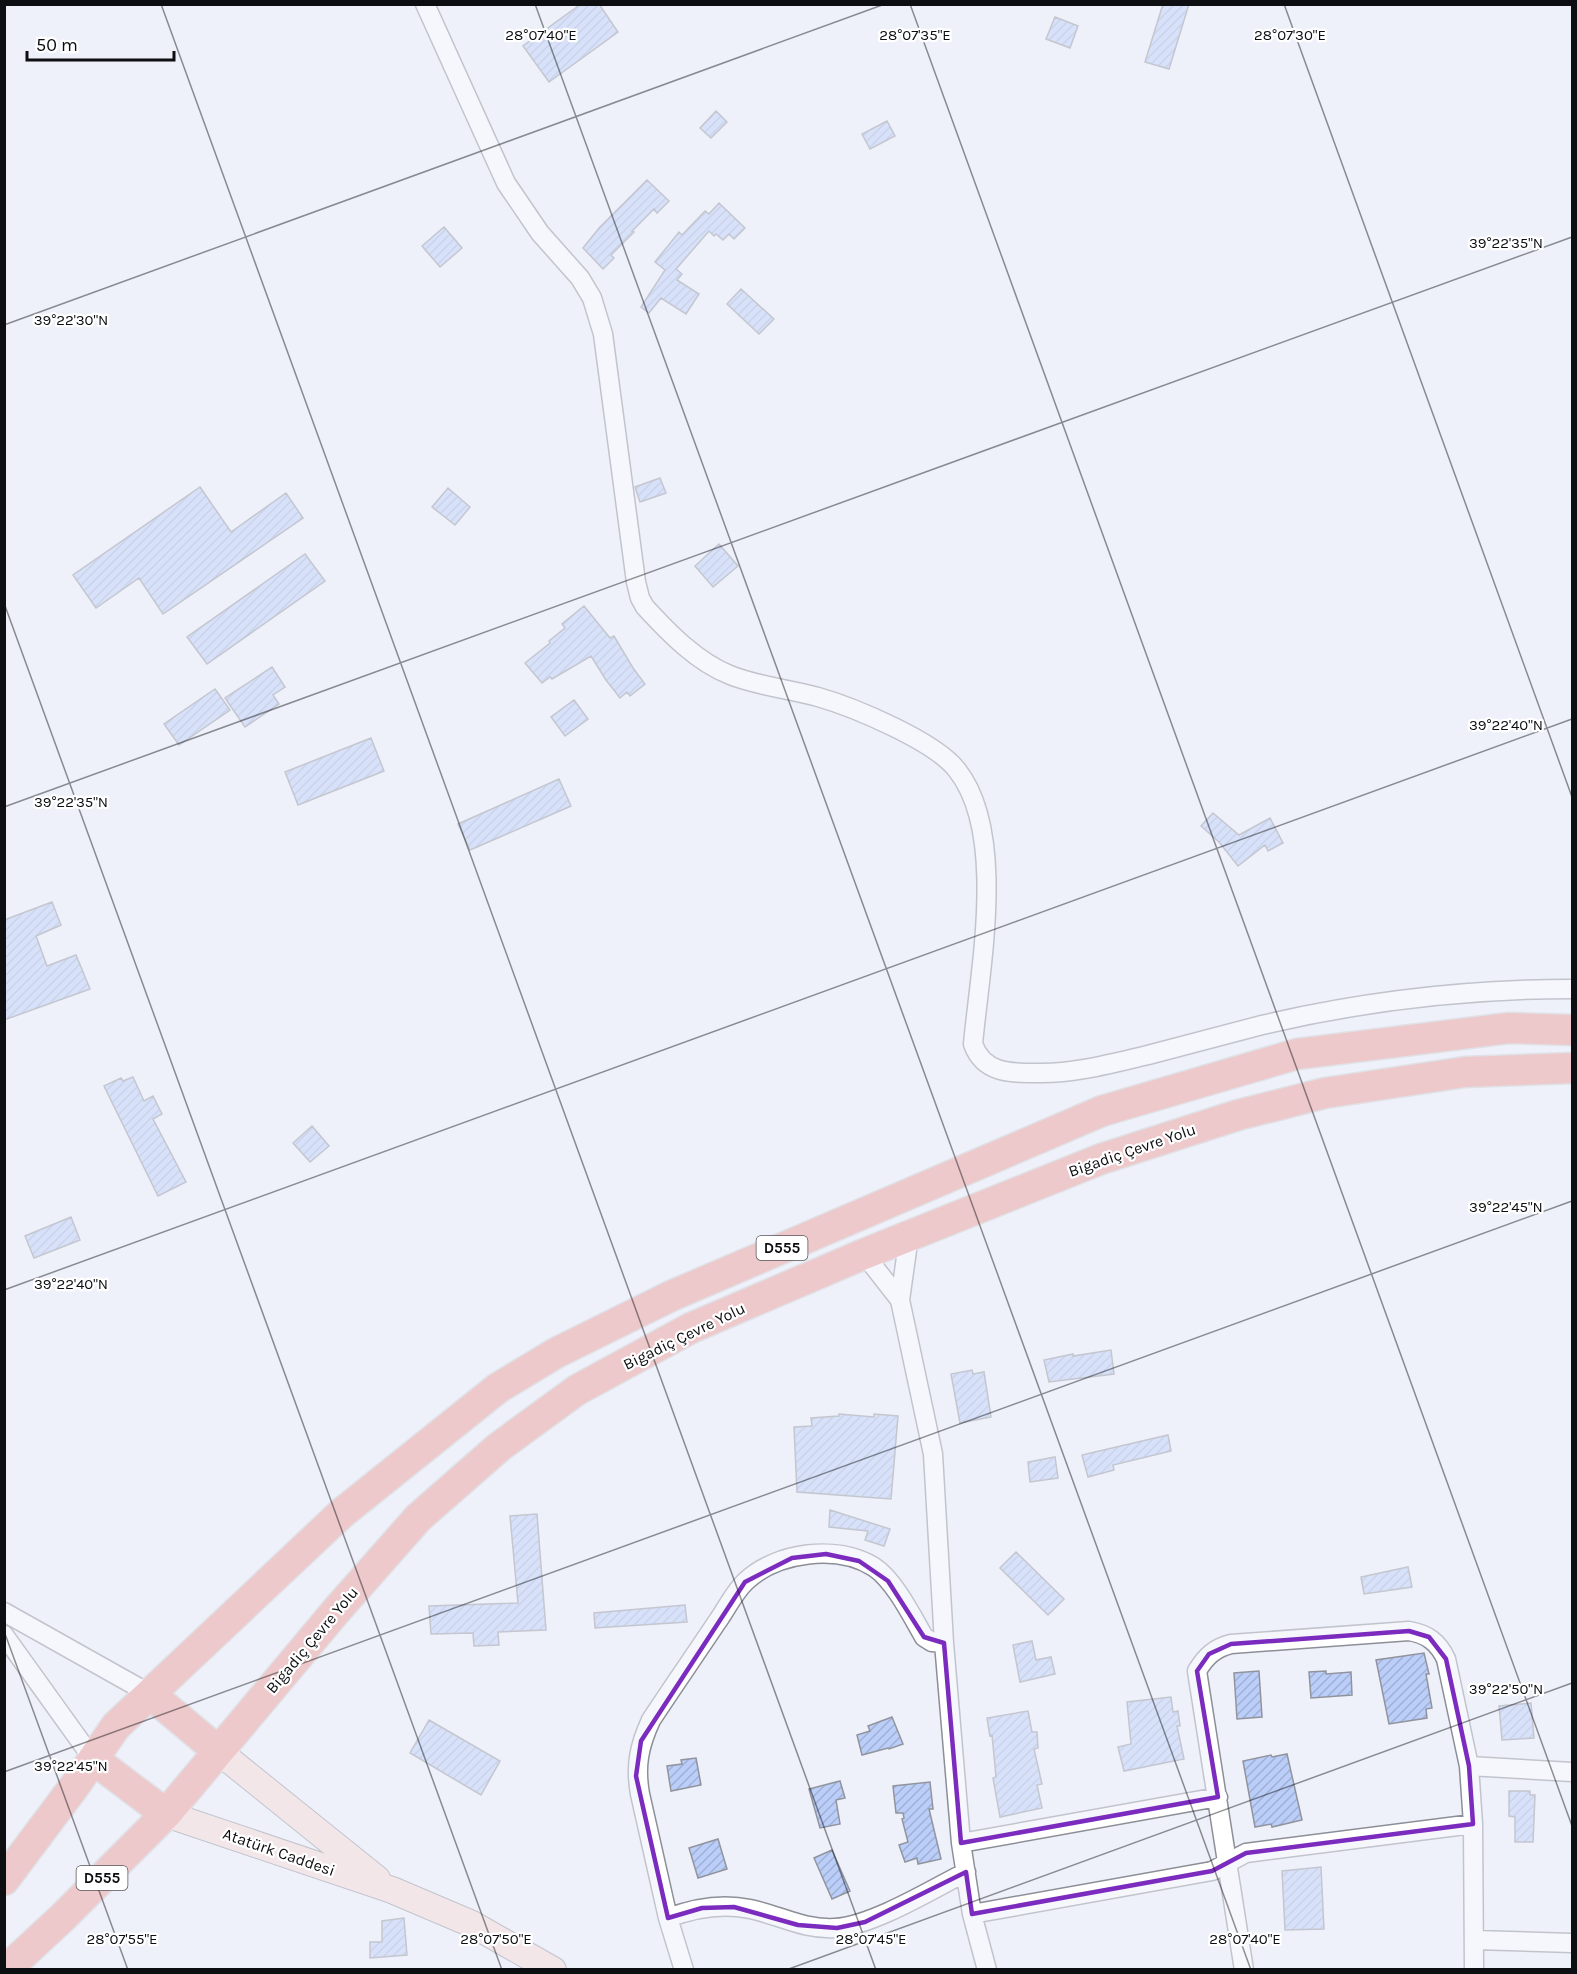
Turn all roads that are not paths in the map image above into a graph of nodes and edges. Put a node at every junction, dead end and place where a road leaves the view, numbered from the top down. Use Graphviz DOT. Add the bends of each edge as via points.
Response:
graph roads {
  1 [pos="425,4"];
  2 [pos="1572,989"];
  3 [pos="1572,1030"];
  4 [pos="1572,1068"];
  5 [pos="909,1236"];
  6 [pos="864,1254"];
  7 [pos="900,1300"];
  8 [pos="4,1612"];
  9 [pos="4,1635"];
  10 [pos="944,1643"];
  11 [pos="150,1694"];
  12 [pos="218,1751"];
  13 [pos="93,1759"];
  14 [pos="1469,1766"];
  15 [pos="1572,1772"];
  16 [pos="1218,1797"];
  17 [pos="166,1814"];
  18 [pos="1473,1824"];
  19 [pos="961,1844"];
  20 [pos="1228,1861"];
  21 [pos="966,1872"];
  22 [pos="4,1880"];
  23 [pos="392,1890"];
  24 [pos="972,1914"];
  25 [pos="668,1918"];
  26 [pos="1475,1940"];
  27 [pos="1572,1943"];
  28 [pos="6,1970"];
  29 [pos="553,1970"];
  30 [pos="684,1970"];
  31 [pos="987,1970"];
  32 [pos="1244,1970"];
  33 [pos="1474,1970"];
  1 -- 2 [label="street" via="506,183 540,233 580,278 595,307 603,334 636,582 645,608 715,668 818,697 870,717 928,745 951,763 968,785 978,808 986,854 987,905 972,1044 984,1063 993,1069 1025,1073 1078,1070 1264,1025 1378,1004 1461,994"];
  3 -- 11 [label="highway, D555" via="1509,1028 1297,1054 1125,1104 1081,1119 671,1296 556,1353 498,1388 342,1513"];
  4 -- 5 [label="highway, Bigadiç Çevre Yolu / D555" via="1465,1072 1325,1093 1238,1115 1101,1159"];
  5 -- 6 [label="highway, Bigadiç Çevre Yolu / D555"];
  5 -- 7 [label="street"];
  6 -- 7 [label="street"];
  6 -- 12 [label="highway, Bigadiç Çevre Yolu / D555" via="691,1329 577,1390 500,1447 418,1518"];
  7 -- 10 [label="street" via="933,1454"];
  8 -- 11 [label="street"];
  9 -- 13 [label="street"];
  10 -- 19 [label="street"];
  10 -- 25 [label="street" via="924,1637 888,1581 859,1561 826,1554 792,1558 775,1563 745,1582 651,1720 641,1741 636,1776"];
  11 -- 12 [label="highway"];
  11 -- 13 [label="highway, D555" via="116,1726"];
  12 -- 17 [label="highway, Bigadiç Çevre Yolu / D555"];
  12 -- 23 [label="main road, Atatürk Caddesi"];
  13 -- 17 [label="highway"];
  13 -- 22 [label="highway, D555"];
  14 -- 15 [label="street"];
  14 -- 16 [label="street" via="1446,1659 1428,1637 1409,1631 1231,1644 1209,1654 1197,1671"];
  14 -- 18 [label="street"];
  16 -- 19 [label="street"];
  16 -- 20 [label="street"];
  17 -- 23 [label="main road, Atatürk Caddesi"];
  17 -- 28 [label="highway, Bigadiç Çevre Yolu / D555"];
  18 -- 20 [label="street" via="1246,1853"];
  18 -- 26 [label="street"];
  19 -- 21 [label="street"];
  20 -- 24 [label="street" via="1212,1871"];
  20 -- 32 [label="street"];
  21 -- 24 [label="street"];
  21 -- 25 [label="street" via="865,1922 837,1928 798,1925 734,1907 702,1908"];
  23 -- 29 [label="main road, Atatürk Caddesi" via="472,1924"];
  24 -- 31 [label="street"];
  25 -- 30 [label="street"];
  26 -- 27 [label="street"];
  26 -- 33 [label="street"];
}
